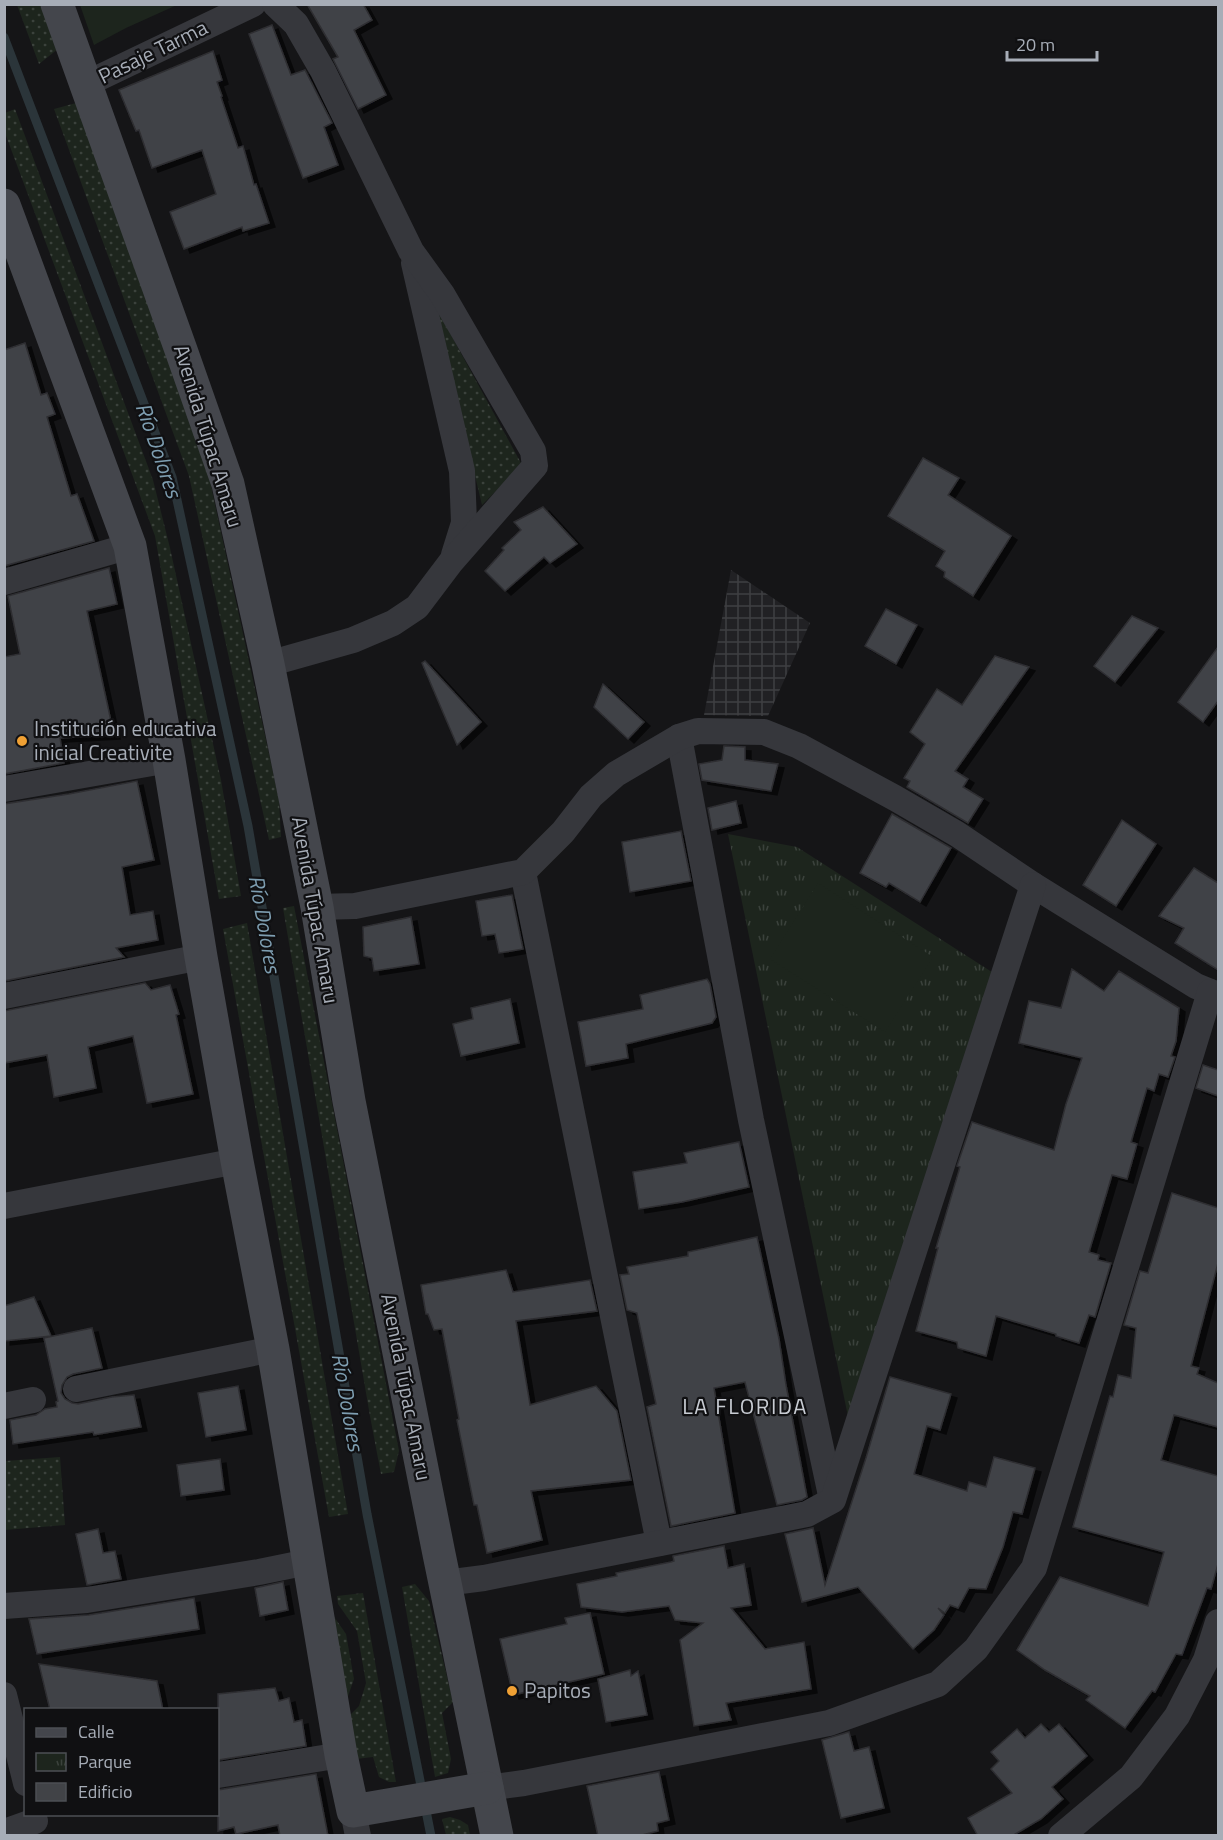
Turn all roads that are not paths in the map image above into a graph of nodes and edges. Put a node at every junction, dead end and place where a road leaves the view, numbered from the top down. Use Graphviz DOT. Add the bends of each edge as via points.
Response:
graph roads {
  1 [pos="57,4"];
  2 [pos="253,4"];
  3 [pos="275,4"];
  4 [pos="86,84"];
  5 [pos="4,205"];
  6 [pos="411,251"];
  7 [pos="130,546"];
  8 [pos="451,562"];
  9 [pos="4,582"];
  10 [pos="268,664"];
  11 [pos="679,737"];
  12 [pos="169,760"];
  13 [pos="4,789"];
  14 [pos="523,872"];
  15 [pos="1033,885"];
  16 [pos="317,907"];
  17 [pos="201,957"];
  18 [pos="1214,994"];
  19 [pos="4,996"];
  20 [pos="237,1161"];
  21 [pos="4,1206"];
  22 [pos="273,1349"];
  23 [pos="76,1389"];
  24 [pos="33,1400"];
  25 [pos="4,1406"];
  26 [pos="832,1500"];
  27 [pos="659,1543"];
  28 [pos="308,1562"];
  29 [pos="445,1583"];
  30 [pos="4,1606"];
  31 [pos="1218,1622"];
  32 [pos="4,1695"];
  33 [pos="341,1755"];
  34 [pos="24,1775"];
  35 [pos="219,1775"];
  36 [pos="477,1790"];
  37 [pos="362,1818"];
  38 [pos="36,1824"];
  39 [pos="4,1832"];
  40 [pos="497,1836"];
  41 [pos="1061,1836"];
  1 -- 4 [label="street, Avenida Túpac Amaru"];
  2 -- 4 [label="street, Pasaje Tarma"];
  3 -- 6 [label="street" via="296,24 322,71"];
  4 -- 10 [label="street, Avenida Túpac Amaru" via="228,484"];
  5 -- 7 [label="street"];
  6 -- 8 [label="street" via="462,471 464,523"];
  6 -- 8 [label="street" via="442,294 533,451 536,466"];
  7 -- 9 [label="street"];
  7 -- 12 [label="street"];
  8 -- 10 [label="street" via="417,607 393,623 353,640"];
  10 -- 16 [label="street, Avenida Túpac Amaru"];
  11 -- 14 [label="street" via="616,774"];
  11 -- 15 [label="street" via="698,731 764,732 799,746 957,834"];
  11 -- 26 [label="street" via="751,1120"];
  12 -- 13 [label="street"];
  12 -- 17 [label="street"];
  14 -- 16 [label="street" via="355,906"];
  14 -- 27 [label="street"];
  15 -- 18 [label="street"];
  15 -- 26 [label="street"];
  16 -- 29 [label="street, Avenida Túpac Amaru" via="349,1101"];
  17 -- 19 [label="street"];
  17 -- 20 [label="street"];
  18 -- 36 [label="street" via="1034,1568 976,1649 938,1684 829,1723"];
  20 -- 21 [label="street"];
  20 -- 22 [label="street"];
  22 -- 23 [label="street"];
  22 -- 28 [label="street"];
  24 -- 25 [label="street"];
  26 -- 27 [label="street" via="807,1514"];
  27 -- 29 [label="street"];
  28 -- 30 [label="street" via="87,1600"];
  28 -- 33 [label="street"];
  29 -- 36 [label="street, Avenida Túpac Amaru"];
  31 -- 41 [label="street" via="1206,1660 1177,1716 1131,1777"];
  32 -- 34 [label="street"];
  33 -- 35 [label="street"];
  33 -- 37 [label="street"];
  36 -- 37 [label="street"];
  36 -- 40 [label="street, Avenida Túpac Amaru"];
  38 -- 39 [label="street"];
}
